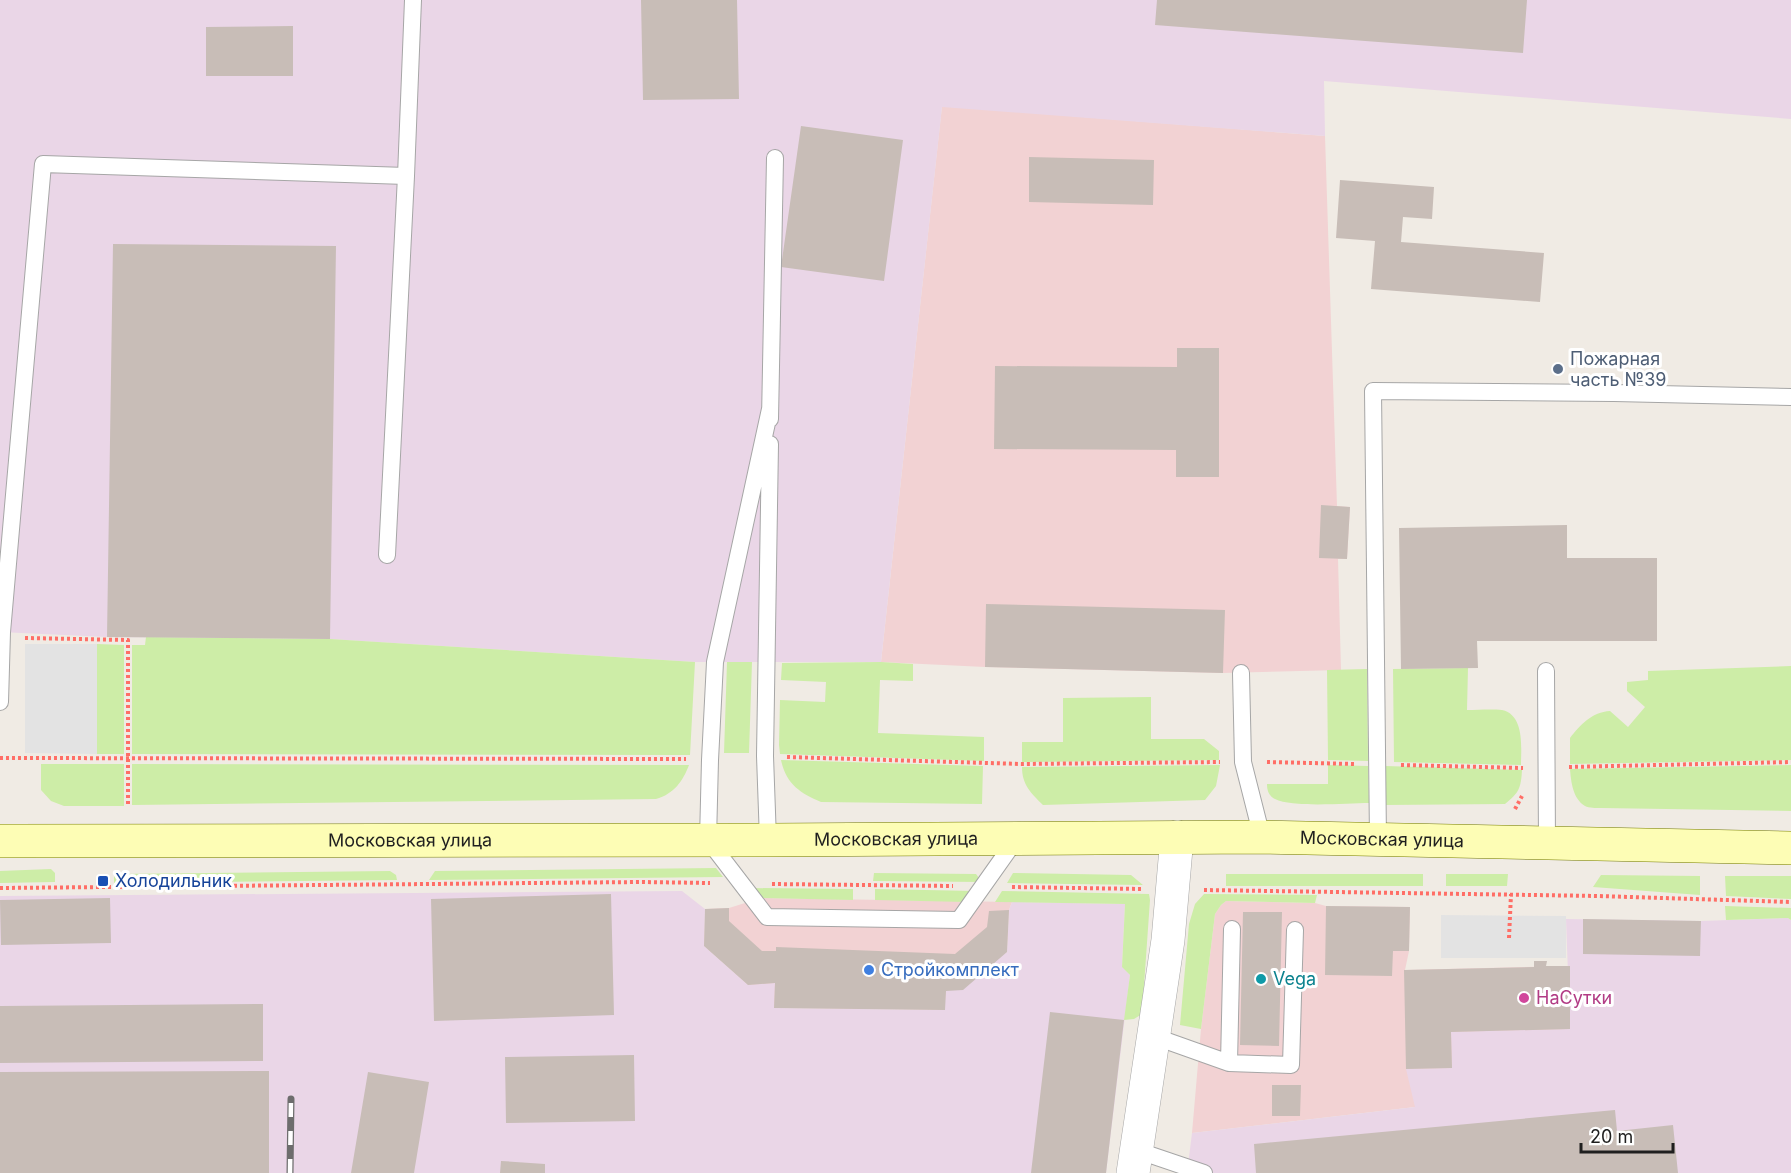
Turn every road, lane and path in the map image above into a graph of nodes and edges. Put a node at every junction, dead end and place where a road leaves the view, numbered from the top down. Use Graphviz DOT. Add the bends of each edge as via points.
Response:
graph roads {
  1 [pos="413,0"];
  2 [pos="775,158"];
  3 [pos="406,176"];
  4 [pos="1791,397"];
  5 [pos="771,409"];
  6 [pos="387,555"];
  7 [pos="2,638"];
  8 [pos="1546,671"];
  9 [pos="1241,674"];
  10 [pos="0,702"];
  11 [pos="765,756"];
  12 [pos="0,758"];
  13 [pos="128,759"];
  14 [pos="710,759"];
  15 [pos="1243,762"];
  16 [pos="1326,763"];
  17 [pos="128,806"];
  18 [pos="1017,837"];
  19 [pos="1177,837"];
  20 [pos="1262,837"];
  21 [pos="1378,839"];
  22 [pos="708,840"];
  23 [pos="768,840"];
  24 [pos="0,841"];
  25 [pos="1547,843"];
  26 [pos="1791,848"];
  27 [pos="741,883"];
  28 [pos="984,887"];
  29 [pos="0,888"];
  30 [pos="1172,890"];
  31 [pos="1511,894"];
  32 [pos="1791,902"];
  33 [pos="1232,929"];
  34 [pos="1294,930"];
  35 [pos="1509,938"];
  36 [pos="1154,1036"];
  37 [pos="1229,1063"];
  38 [pos="1135,1161"];
  39 [pos="1204,1173"];
  1 -- 3 [label="lane"];
  2 -- 5 [label="lane"];
  3 -- 6 [label="lane"];
  3 -- 7 [label="lane" via="43,164"];
  4 -- 21 [label="lane" via="1372,391"];
  5 -- 11 [label="lane"];
  5 -- 14 [label="lane" via="715,662"];
  7 -- 10 [label="lane"];
  7 -- 13 [label="path" via="128,640"];
  8 -- 25 [label="lane"];
  9 -- 15 [label="lane"];
  11 -- 15 [label="path" via="1022,764"];
  11 -- 23 [label="lane"];
  12 -- 13 [label="path"];
  13 -- 14 [label="path"];
  13 -- 17 [label="path"];
  14 -- 22 [label="lane"];
  15 -- 16 [label="path"];
  15 -- 20 [label="lane"];
  18 -- 19 [label="main road, Московская улица"];
  18 -- 23 [label="main road, Московская улица"];
  18 -- 28 [label="lane"];
  19 -- 20 [label="main road, Московская улица"];
  19 -- 30 [label="street"];
  20 -- 21 [label="main road, Московская улица"];
  21 -- 25 [label="main road, Московская улица"];
  22 -- 23 [label="main road, Московская улица"];
  22 -- 24 [label="main road, Московская улица"];
  22 -- 27 [label="lane"];
  25 -- 26 [label="main road, Московская улица"];
  27 -- 28 [label="path"];
  27 -- 28 [label="lane" via="767,917 959,920"];
  27 -- 29 [label="path"];
  28 -- 30 [label="path"];
  30 -- 31 [label="path"];
  30 -- 36 [label="street"];
  31 -- 32 [label="path"];
  31 -- 35 [label="path"];
  33 -- 37 [label="lane"];
  34 -- 37 [label="lane" via="1291,1065"];
  36 -- 37 [label="lane"];
  36 -- 38 [label="street"];
  38 -- 39 [label="lane"];
}
